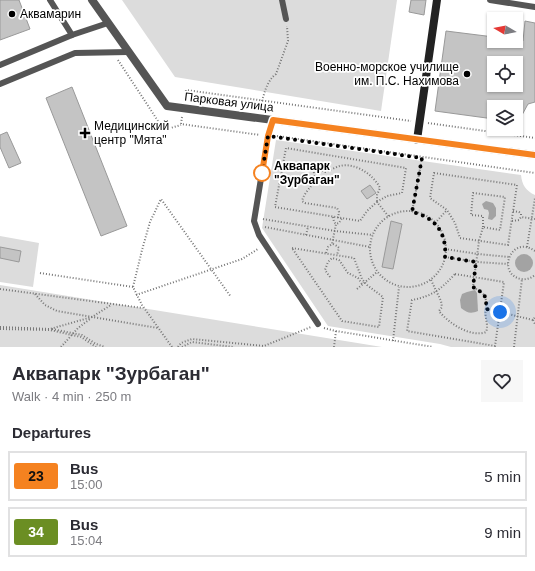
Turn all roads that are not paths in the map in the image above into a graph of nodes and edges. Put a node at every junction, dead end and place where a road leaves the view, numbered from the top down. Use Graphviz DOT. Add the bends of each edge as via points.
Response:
graph roads {
  1 [pos="50,0"];
  2 [pos="92,0"];
  3 [pos="282,0"];
  4 [pos="437,0"];
  5 [pos="490,0"];
  6 [pos="535,7"];
  7 [pos="286,19"];
  8 [pos="108,23"];
  9 [pos="72,35"];
  10 [pos="128,52"];
  11 [pos="0,65"];
  12 [pos="0,84"];
  13 [pos="273,120"];
  14 [pos="417,140"];
  15 [pos="535,155"];
  16 [pos="318,324"];
  1 -- 9 [label="lane"];
  2 -- 8 [label="street, Парковая улица"];
  3 -- 7 [label="lane"];
  4 -- 14 [label="street"];
  5 -- 6 [label="lane"];
  8 -- 9 [label="lane"];
  8 -- 10 [label="street, Парковая улица"];
  9 -- 11 [label="lane"];
  10 -- 12 [label="lane" via="75,53"];
  10 -- 13 [label="street, Парковая улица" via="167,106"];
  13 -- 14 [label="street, Парковая улица"];
  13 -- 16 [label="lane" via="254,221 259,234"];
  14 -- 15 [label="street, Парковая улица"];
}
